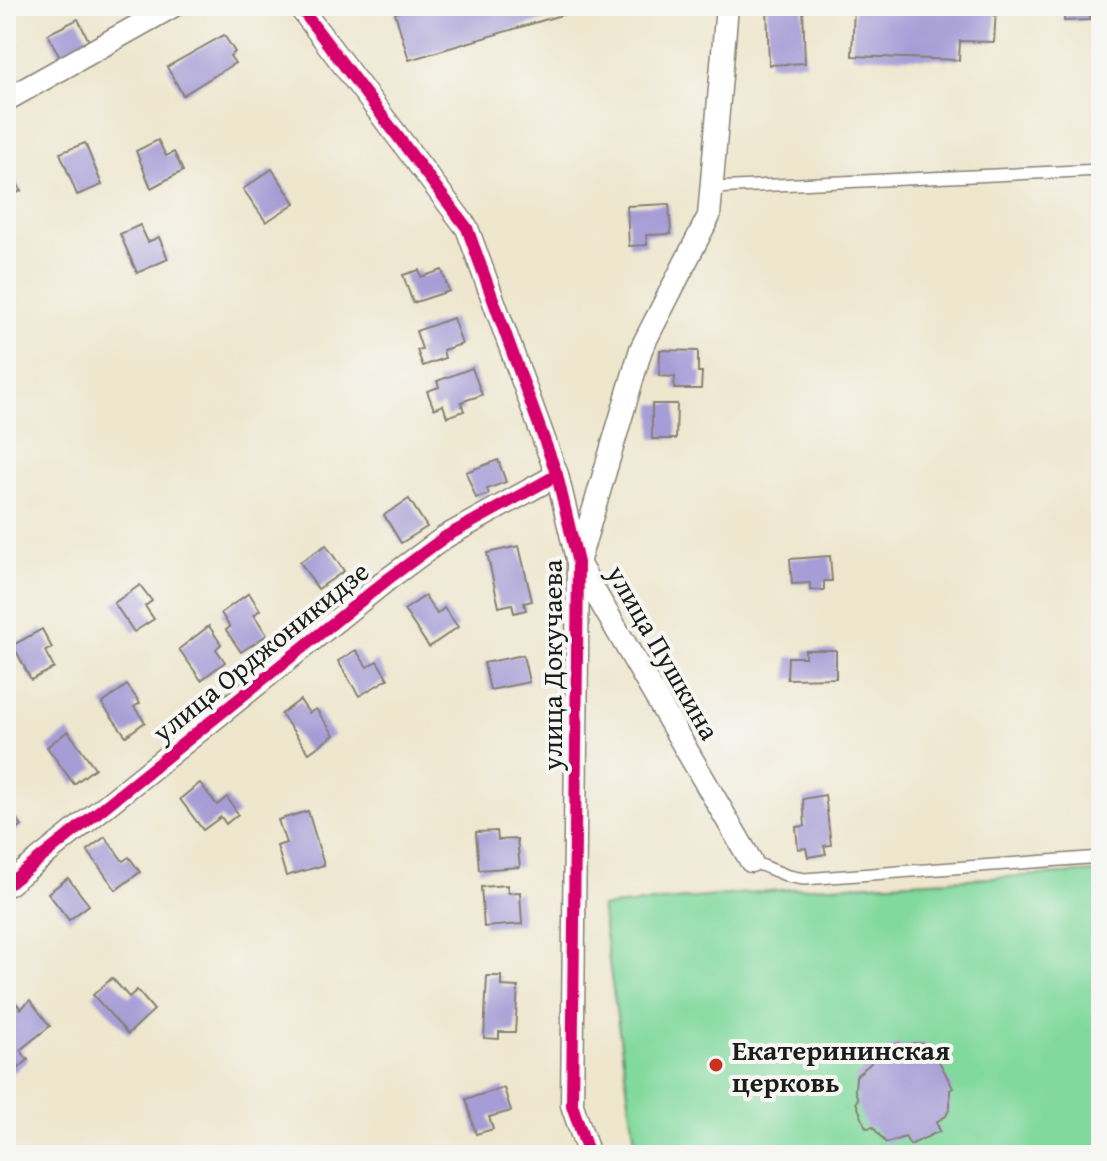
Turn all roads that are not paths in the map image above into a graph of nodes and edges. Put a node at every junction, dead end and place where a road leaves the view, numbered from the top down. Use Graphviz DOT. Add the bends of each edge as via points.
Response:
graph roads {
  1 [pos="173,6"];
  2 [pos="299,6"];
  3 [pos="727,6"];
  4 [pos="6,100"];
  5 [pos="1101,170"];
  6 [pos="712,188"];
  7 [pos="557,475"];
  8 [pos="578,563"];
  9 [pos="1101,857"];
  10 [pos="751,861"];
  11 [pos="6,886"];
  12 [pos="589,1155"];
  1 -- 4 [label="street"];
  2 -- 7 [label="street, улица Докучаева" via="467,228"];
  3 -- 6 [label="street, улица Пушкина"];
  5 -- 6 [label="lane"];
  6 -- 8 [label="street, улица Пушкина" via="709,216 641,349"];
  7 -- 8 [label="street, улица Докучаева"];
  7 -- 11 [label="street, улица Орджоникидзе" via="445,537 388,579"];
  8 -- 10 [label="street, улица Пушкина"];
  8 -- 12 [label="street, улица Докучаева" via="572,1105"];
  9 -- 10 [label="lane" via="804,879"];
}
